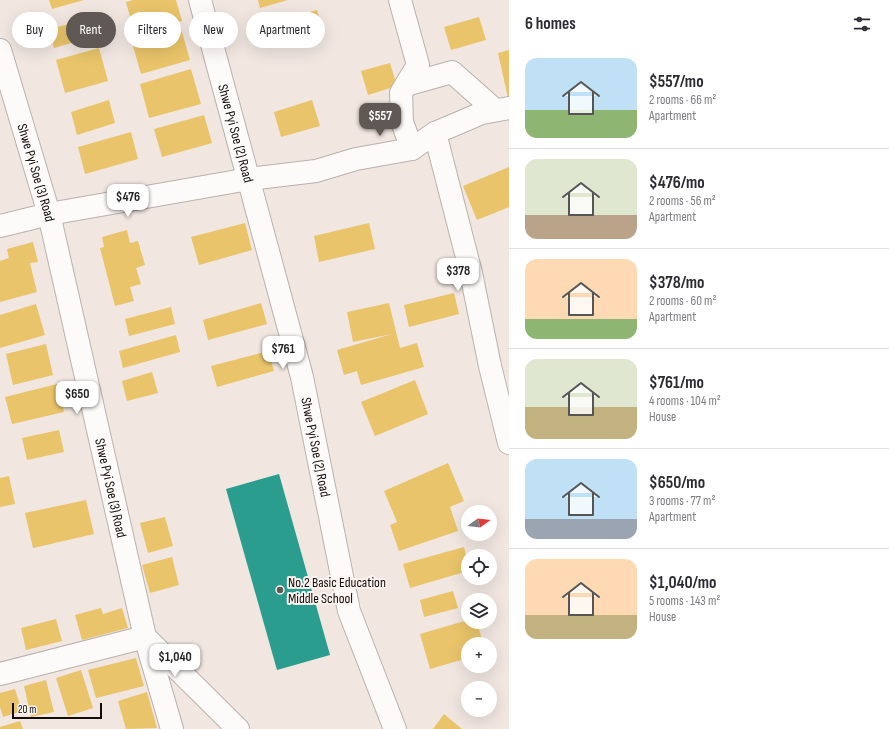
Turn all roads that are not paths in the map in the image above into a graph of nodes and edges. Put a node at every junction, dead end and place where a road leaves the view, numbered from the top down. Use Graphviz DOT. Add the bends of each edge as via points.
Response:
graph roads {
  1 [pos="200,0"];
  2 [pos="400,0"];
  3 [pos="0,50"];
  4 [pos="406,85"];
  5 [pos="502,109"];
  6 [pos="435,133"];
  7 [pos="412,149"];
  8 [pos="249,179"];
  9 [pos="49,214"];
  10 [pos="0,226"];
  11 [pos="509,443"];
  12 [pos="144,637"];
  13 [pos="0,674"];
  14 [pos="172,729"];
  15 [pos="238,729"];
  16 [pos="395,729"];
  1 -- 8 [label="street, Shwe Pyi Soe (2) Road"];
  2 -- 4 [label="street" via="418,65"];
  3 -- 9 [label="street, Shwe Pyi Soe (3) Road"];
  4 -- 5 [label="street" via="452,72"];
  4 -- 7 [label="street" via="401,93 402,122"];
  5 -- 6 [label="street" via="482,113"];
  6 -- 7 [label="street"];
  6 -- 11 [label="street" via="471,273"];
  7 -- 8 [label="street" via="356,159 316,171"];
  8 -- 9 [label="street"];
  8 -- 16 [label="street, Shwe Pyi Soe (2) Road" via="302,377 350,611"];
  9 -- 10 [label="street"];
  9 -- 12 [label="street, Shwe Pyi Soe (3) Road"];
  12 -- 13 [label="street"];
  12 -- 14 [label="street, Shwe Pyi Soe (3) Road"];
  12 -- 15 [label="street"];
}
